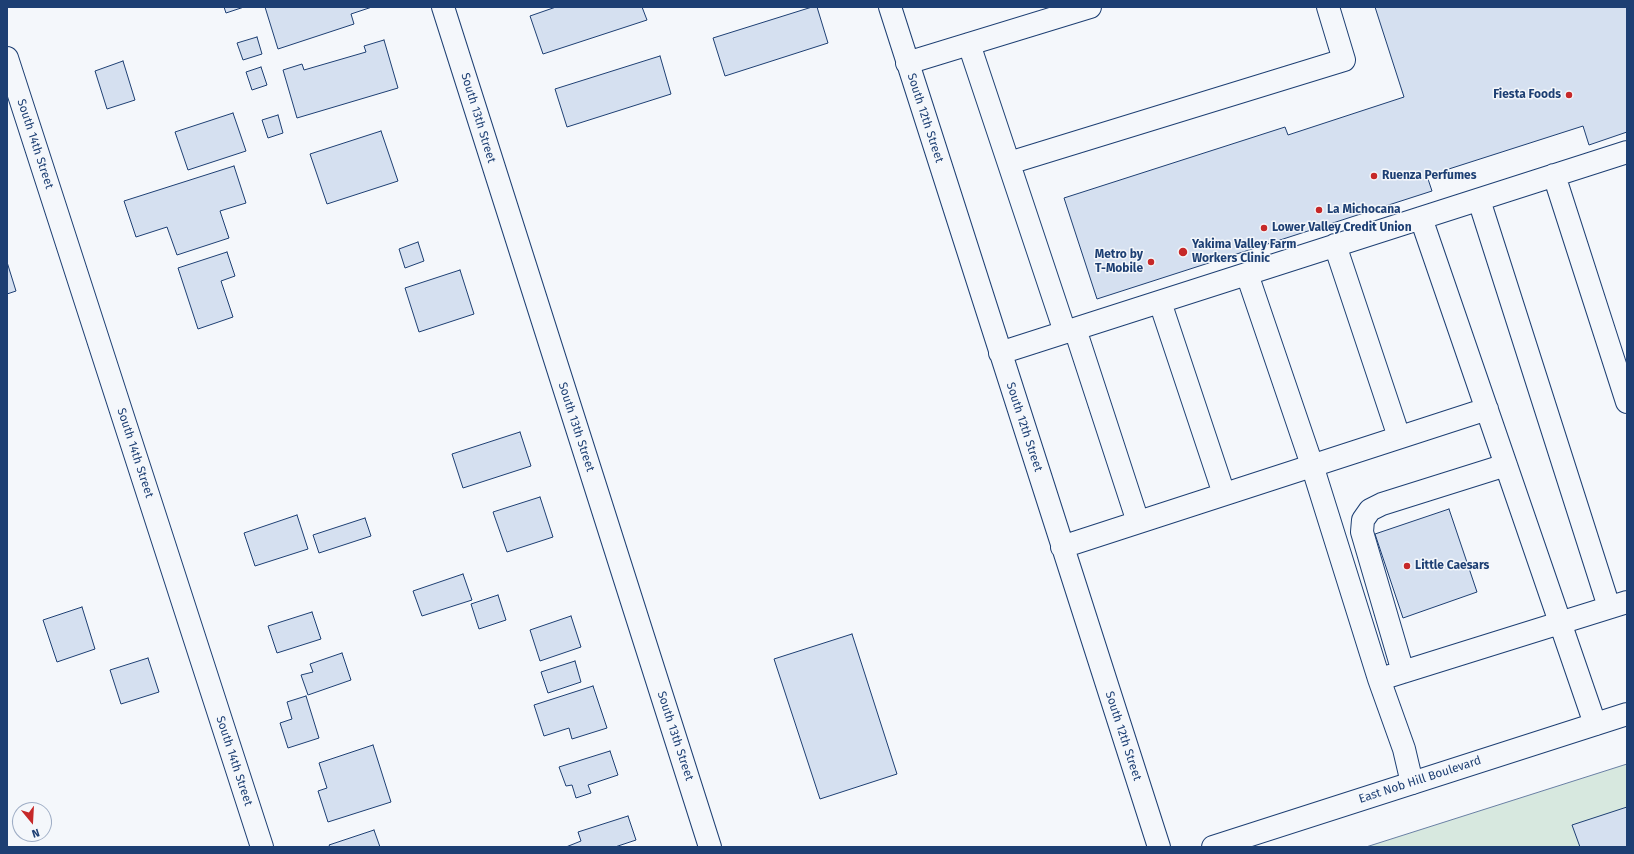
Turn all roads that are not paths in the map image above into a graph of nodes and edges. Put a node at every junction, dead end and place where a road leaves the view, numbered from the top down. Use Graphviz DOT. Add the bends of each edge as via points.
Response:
graph roads {
  1 [pos="443,7"];
  2 [pos="890,7"];
  3 [pos="1090,7"];
  4 [pos="1328,7"];
  5 [pos="969,44"];
  6 [pos="7,58"];
  7 [pos="908,63"];
  8 [pos="1627,152"];
  9 [pos="1009,163"];
  10 [pos="1554,175"];
  11 [pos="1479,200"];
  12 [pos="1421,218"];
  13 [pos="1335,246"];
  14 [pos="1247,274"];
  15 [pos="1160,302"];
  16 [pos="1070,331"];
  17 [pos="1000,353"];
  18 [pos="1627,402"];
  19 [pos="1487,408"];
  20 [pos="1399,437"];
  21 [pos="1312,465"];
  22 [pos="1506,465"];
  23 [pos="1224,494"];
  24 [pos="1138,522"];
  25 [pos="1062,547"];
  26 [pos="1618,604"];
  27 [pos="1560,623"];
  28 [pos="1403,672"];
  29 [pos="1379,679"];
  30 [pos="1627,714"];
  31 [pos="1595,724"];
  32 [pos="1412,783"];
  33 [pos="262,847"];
  34 [pos="710,847"];
  35 [pos="1158,847"];
  36 [pos="1213,847"];
  1 -- 34 [label="street, South 13th Street"];
  2 -- 7 [label="street, South 12th Street"];
  3 -- 5 [label="street"];
  4 -- 9 [label="street" via="1344,60"];
  5 -- 7 [label="street"];
  5 -- 9 [label="street"];
  6 -- 33 [label="street, South 14th Street"];
  7 -- 17 [label="street, South 12th Street"];
  8 -- 10 [label="street"];
  9 -- 16 [label="street"];
  10 -- 11 [label="street"];
  10 -- 18 [label="street"];
  11 -- 12 [label="street"];
  11 -- 26 [label="street"];
  12 -- 13 [label="street"];
  12 -- 19 [label="street"];
  13 -- 14 [label="street"];
  13 -- 20 [label="street"];
  14 -- 15 [label="street"];
  14 -- 21 [label="street"];
  15 -- 16 [label="street"];
  15 -- 23 [label="street"];
  16 -- 17 [label="street"];
  16 -- 24 [label="street"];
  17 -- 25 [label="street, South 12th Street"];
  19 -- 20 [label="street"];
  19 -- 22 [label="street"];
  20 -- 21 [label="street"];
  21 -- 23 [label="street"];
  21 -- 29 [label="street"];
  22 -- 27 [label="street"];
  22 -- 28 [label="street" via="1382,504 1370,510 1363,520 1362,532"];
  23 -- 24 [label="street"];
  24 -- 25 [label="street"];
  25 -- 35 [label="street, South 12th Street"];
  26 -- 27 [label="street"];
  27 -- 28 [label="street"];
  27 -- 31 [label="street"];
  28 -- 29 [label="street"];
  29 -- 32 [label="street" via="1404,749"];
  30 -- 31 [label="street, East Nob Hill Boulevard"];
  31 -- 32 [label="street, East Nob Hill Boulevard"];
  32 -- 36 [label="street, East Nob Hill Boulevard"];
}
